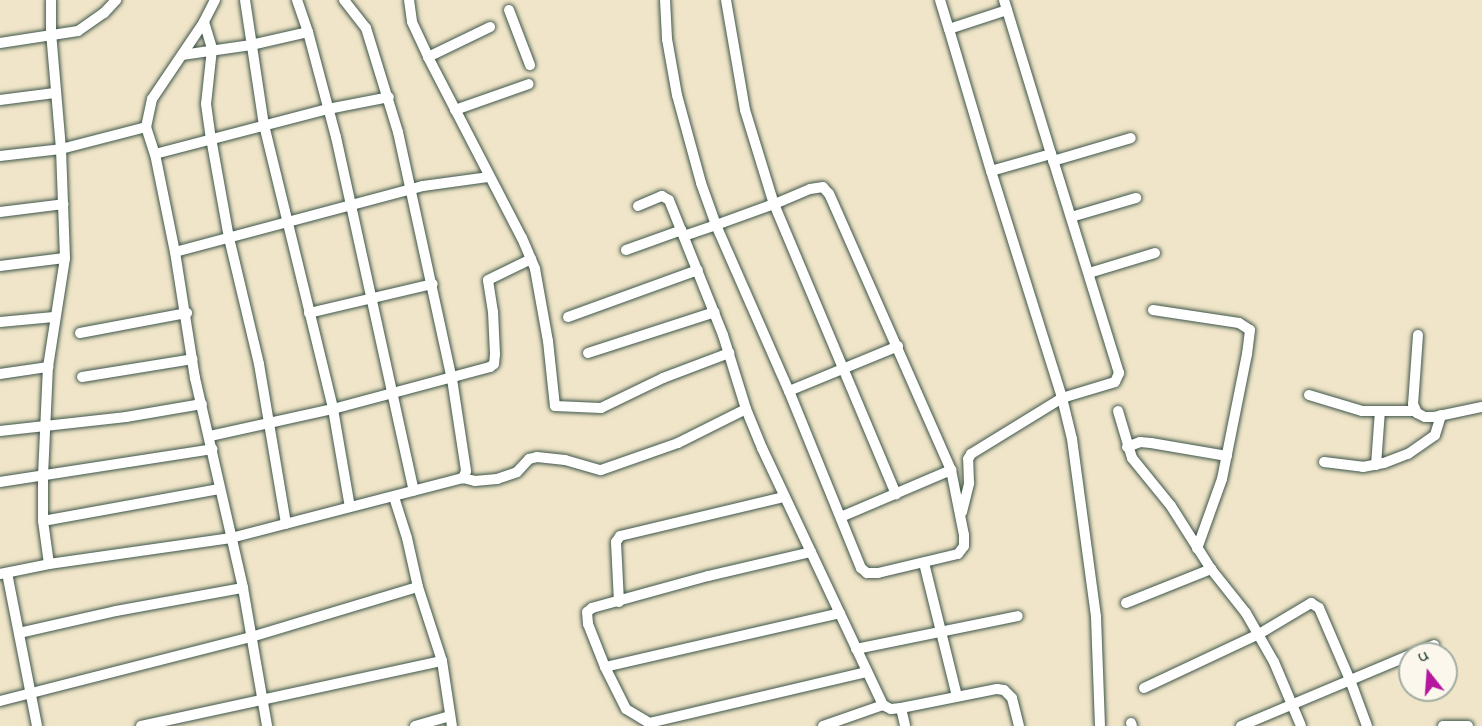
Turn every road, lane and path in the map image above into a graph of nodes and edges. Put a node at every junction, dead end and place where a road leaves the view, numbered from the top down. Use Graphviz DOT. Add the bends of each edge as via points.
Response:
graph roads {
  1 [pos="51,0"];
  2 [pos="116,0"];
  3 [pos="215,0"];
  4 [pos="245,0"];
  5 [pos="297,0"];
  6 [pos="344,0"];
  7 [pos="409,0"];
  8 [pos="665,0"];
  9 [pos="726,0"];
  10 [pos="940,0"];
  11 [pos="509,5"];
  12 [pos="1005,5"];
  13 [pos="204,22"];
  14 [pos="490,27"];
  15 [pos="949,29"];
  16 [pos="308,32"];
  17 [pos="51,33"];
  18 [pos="0,43"];
  19 [pos="251,45"];
  20 [pos="212,49"];
  21 [pos="182,55"];
  22 [pos="428,57"];
  23 [pos="530,65"];
  24 [pos="529,84"];
  25 [pos="55,93"];
  26 [pos="389,97"];
  27 [pos="0,100"];
  28 [pos="328,109"];
  29 [pos="455,110"];
  30 [pos="264,124"];
  31 [pos="146,127"];
  32 [pos="211,138"];
  33 [pos="1131,138"];
  34 [pos="61,149"];
  35 [pos="155,154"];
  36 [pos="0,156"];
  37 [pos="1052,158"];
  38 [pos="991,171"];
  39 [pos="489,177"];
  40 [pos="409,190"];
  41 [pos="1136,198"];
  42 [pos="64,204"];
  43 [pos="774,204"];
  44 [pos="351,206"];
  45 [pos="638,206"];
  46 [pos="0,212"];
  47 [pos="1071,217"];
  48 [pos="287,223"];
  49 [pos="716,225"];
  50 [pos="683,233"];
  51 [pos="229,238"];
  52 [pos="626,250"];
  53 [pos="175,252"];
  54 [pos="1155,253"];
  55 [pos="65,258"];
  56 [pos="531,259"];
  57 [pos="0,266"];
  58 [pos="698,270"];
  59 [pos="1089,273"];
  60 [pos="433,284"];
  61 [pos="371,298"];
  62 [pos="1153,310"];
  63 [pos="714,312"];
  64 [pos="187,313"];
  65 [pos="309,313"];
  66 [pos="54,317"];
  67 [pos="568,317"];
  68 [pos="0,322"];
  69 [pos="80,333"];
  70 [pos="1418,335"];
  71 [pos="898,346"];
  72 [pos="588,353"];
  73 [pos="729,353"];
  74 [pos="193,359"];
  75 [pos="48,367"];
  76 [pos="841,368"];
  77 [pos="0,374"];
  78 [pos="82,376"];
  79 [pos="452,379"];
  80 [pos="789,391"];
  81 [pos="394,392"];
  82 [pos="1308,395"];
  83 [pos="1062,398"];
  84 [pos="202,404"];
  85 [pos="1482,407"];
  86 [pos="746,409"];
  87 [pos="333,410"];
  88 [pos="1118,411"];
  89 [pos="1380,411"];
  90 [pos="1415,411"];
  91 [pos="1442,415"];
  92 [pos="270,423"];
  93 [pos="46,427"];
  94 [pos="0,431"];
  95 [pos="210,436"];
  96 [pos="1127,447"];
  97 [pos="212,449"];
  98 [pos="1227,456"];
  99 [pos="1324,462"];
  100 [pos="1376,465"];
  101 [pos="951,470"];
  102 [pos="43,476"];
  103 [pos="463,478"];
  104 [pos="0,482"];
  105 [pos="219,489"];
  106 [pos="414,491"];
  107 [pos="896,494"];
  108 [pos="394,496"];
  109 [pos="784,497"];
  110 [pos="351,507"];
  111 [pos="961,515"];
  112 [pos="841,518"];
  113 [pos="43,521"];
  114 [pos="286,524"];
  115 [pos="231,538"];
  116 [pos="1197,549"];
  117 [pos="811,552"];
  118 [pos="924,563"];
  119 [pos="49,564"];
  120 [pos="1210,569"];
  121 [pos="3,574"];
  122 [pos="418,586"];
  123 [pos="243,588"];
  124 [pos="619,603"];
  125 [pos="1125,603"];
  126 [pos="840,613"];
  127 [pos="1018,616"];
  128 [pos="941,632"];
  129 [pos="19,633"];
  130 [pos="1259,634"];
  131 [pos="251,638"];
  132 [pos="856,650"];
  133 [pos="442,661"];
  134 [pos="1398,661"];
  135 [pos="605,667"];
  136 [pos="866,672"];
  137 [pos="1350,680"];
  138 [pos="1144,688"];
  139 [pos="33,694"];
  140 [pos="957,696"];
  141 [pos="262,699"];
  142 [pos="0,701"];
  143 [pos="883,705"];
  144 [pos="1292,706"];
  145 [pos="901,708"];
  146 [pos="451,721"];
  147 [pos="37,726"];
  148 [pos="141,726"];
  149 [pos="267,726"];
  150 [pos="415,726"];
  151 [pos="823,726"];
  152 [pos="905,726"];
  153 [pos="1019,726"];
  154 [pos="1100,726"];
  155 [pos="1241,726"];
  156 [pos="1301,726"];
  157 [pos="1367,726"];
  158 [pos="1443,726"];
  159 [pos="1468,726"];
  1 -- 17 [label="street"];
  2 -- 17 [label="street" via="105,13 78,31"];
  3 -- 13 [label="street"];
  4 -- 19 [label="street"];
  5 -- 16 [label="street"];
  6 -- 26 [label="street" via="366,28"];
  7 -- 22 [label="street" via="412,22"];
  8 -- 49 [label="street" via="677,95"];
  9 -- 43 [label="street" via="745,110"];
  10 -- 15 [label="street"];
  11 -- 23 [label="street"];
  12 -- 15 [label="street"];
  12 -- 37 [label="street"];
  13 -- 20 [label="street"];
  13 -- 21 [label="street"];
  14 -- 22 [label="street"];
  15 -- 38 [label="street"];
  16 -- 19 [label="street"];
  16 -- 28 [label="street"];
  17 -- 18 [label="street"];
  17 -- 25 [label="street"];
  19 -- 20 [label="street"];
  19 -- 30 [label="street"];
  20 -- 21 [label="street"];
  20 -- 32 [label="street" via="206,104"];
  21 -- 31 [label="street" via="152,99"];
  22 -- 29 [label="street"];
  24 -- 29 [label="street"];
  25 -- 27 [label="street"];
  25 -- 34 [label="street"];
  26 -- 28 [label="street"];
  26 -- 40 [label="street"];
  28 -- 30 [label="street"];
  28 -- 44 [label="street"];
  29 -- 39 [label="street"];
  30 -- 32 [label="street"];
  30 -- 48 [label="street"];
  31 -- 34 [label="street"];
  31 -- 35 [label="street"];
  32 -- 35 [label="street"];
  32 -- 51 [label="street"];
  33 -- 37 [label="street"];
  34 -- 36 [label="street"];
  34 -- 42 [label="street"];
  35 -- 53 [label="street"];
  37 -- 38 [label="street"];
  37 -- 47 [label="street"];
  38 -- 83 [label="street"];
  39 -- 40 [label="street"];
  39 -- 56 [label="street"];
  40 -- 44 [label="street"];
  40 -- 60 [label="street"];
  41 -- 47 [label="street"];
  42 -- 46 [label="street"];
  42 -- 55 [label="street"];
  43 -- 49 [label="street"];
  43 -- 71 [label="street" via="823,187"];
  43 -- 76 [label="street"];
  44 -- 48 [label="street"];
  44 -- 61 [label="street"];
  45 -- 50 [label="street" via="666,197"];
  47 -- 59 [label="street"];
  48 -- 51 [label="street"];
  48 -- 65 [label="street"];
  49 -- 50 [label="street"];
  49 -- 80 [label="street"];
  50 -- 52 [label="street"];
  50 -- 58 [label="street"];
  51 -- 53 [label="street"];
  51 -- 92 [label="street" via="260,363"];
  53 -- 64 [label="street"];
  54 -- 59 [label="street"];
  55 -- 57 [label="street"];
  55 -- 66 [label="street"];
  56 -- 73 [label="street" via="541,294 555,406 601,408 663,378"];
  56 -- 79 [label="street" via="488,280 494,364"];
  58 -- 63 [label="street"];
  58 -- 67 [label="street"];
  59 -- 83 [label="street" via="1119,373 1115,382"];
  60 -- 61 [label="street"];
  60 -- 79 [label="street"];
  61 -- 65 [label="street"];
  61 -- 81 [label="street"];
  62 -- 98 [label="street" via="1239,323 1250,330"];
  63 -- 72 [label="street"];
  63 -- 73 [label="street"];
  64 -- 69 [label="street"];
  64 -- 74 [label="street"];
  65 -- 87 [label="street"];
  66 -- 68 [label="street"];
  66 -- 75 [label="street"];
  70 -- 90 [label="street"];
  71 -- 76 [label="street"];
  71 -- 101 [label="street"];
  73 -- 86 [label="street"];
  74 -- 78 [label="street"];
  74 -- 84 [label="street"];
  75 -- 77 [label="street"];
  75 -- 93 [label="street"];
  76 -- 80 [label="street"];
  76 -- 107 [label="street"];
  79 -- 81 [label="street"];
  79 -- 103 [label="street" via="466,471"];
  80 -- 112 [label="street"];
  81 -- 87 [label="street"];
  81 -- 106 [label="street"];
  82 -- 89 [label="street" via="1345,408"];
  83 -- 111 [label="street" via="971,454"];
  83 -- 154 [label="street" via="1072,439 1096,616"];
  84 -- 93 [label="street"];
  84 -- 95 [label="street"];
  85 -- 91 [label="street"];
  86 -- 103 [label="street" via="678,443 601,470 537,457 510,475 485,482"];
  86 -- 109 [label="street"];
  87 -- 92 [label="street"];
  87 -- 110 [label="street"];
  88 -- 96 [label="street"];
  89 -- 90 [label="street"];
  89 -- 100 [label="street"];
  90 -- 91 [label="street" via="1425,417"];
  91 -- 100 [label="street" via="1435,435 1425,444"];
  92 -- 95 [label="street"];
  92 -- 114 [label="street"];
  93 -- 94 [label="street"];
  93 -- 102 [label="street"];
  95 -- 97 [label="street"];
  96 -- 98 [label="street" via="1151,442"];
  96 -- 116 [label="street"];
  97 -- 102 [label="street"];
  97 -- 105 [label="street"];
  98 -- 116 [label="street"];
  99 -- 100 [label="street"];
  101 -- 107 [label="street"];
  101 -- 111 [label="street"];
  102 -- 104 [label="street"];
  102 -- 113 [label="street"];
  103 -- 106 [label="street"];
  105 -- 113 [label="street"];
  105 -- 115 [label="street"];
  106 -- 108 [label="street"];
  107 -- 112 [label="street"];
  108 -- 110 [label="street"];
  108 -- 122 [label="street"];
  109 -- 117 [label="street"];
  109 -- 124 [label="street" via="620,536 616,542"];
  110 -- 114 [label="street"];
  111 -- 118 [label="street" via="962,550"];
  112 -- 118 [label="street" via="861,568 867,573"];
  113 -- 119 [label="street"];
  114 -- 115 [label="street"];
  115 -- 119 [label="street"];
  115 -- 123 [label="street"];
  116 -- 120 [label="street"];
  117 -- 124 [label="street" via="708,576"];
  117 -- 126 [label="street"];
  118 -- 128 [label="street"];
  119 -- 121 [label="street"];
  120 -- 125 [label="street"];
  120 -- 130 [label="street"];
  121 -- 129 [label="street"];
  122 -- 131 [label="street"];
  122 -- 133 [label="street"];
  123 -- 129 [label="street"];
  123 -- 131 [label="street"];
  124 -- 135 [label="street" via="587,612"];
  126 -- 132 [label="street"];
  126 -- 135 [label="street"];
  127 -- 128 [label="street"];
  128 -- 132 [label="street"];
  128 -- 140 [label="street"];
  129 -- 139 [label="street"];
  130 -- 137 [label="street" via="1306,605 1316,605"];
  130 -- 138 [label="street"];
  130 -- 144 [label="street"];
  131 -- 139 [label="street"];
  131 -- 141 [label="street"];
  132 -- 136 [label="street"];
  133 -- 141 [label="street"];
  133 -- 146 [label="street"];
  134 -- 137 [label="street"];
  135 -- 136 [label="street" via="626,709 649,723"];
  136 -- 143 [label="street"];
  137 -- 144 [label="street"];
  137 -- 157 [label="street"];
  139 -- 142 [label="street"];
  139 -- 147 [label="street"];
  140 -- 145 [label="street"];
  140 -- 153 [label="street" via="987,689 1004,690 1010,694"];
  141 -- 148 [label="street"];
  141 -- 149 [label="street"];
  143 -- 145 [label="street"];
  143 -- 151 [label="street"];
  144 -- 155 [label="street"];
  144 -- 156 [label="street"];
  145 -- 152 [label="street"];
  146 -- 150 [label="street"];
  158 -- 159 [label="street"];
}
